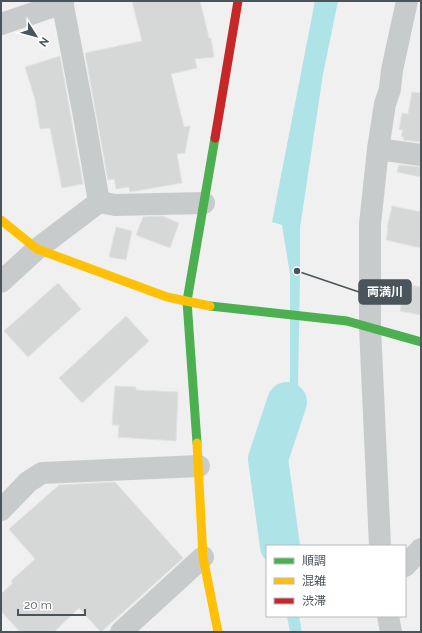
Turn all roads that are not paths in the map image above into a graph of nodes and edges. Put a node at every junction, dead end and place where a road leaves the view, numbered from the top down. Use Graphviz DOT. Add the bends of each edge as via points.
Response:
graph roads {
  1 [pos="238,1"];
  2 [pos="407,1"];
  3 [pos="62,2"];
  4 [pos="1,24"];
  5 [pos="378,149"];
  6 [pos="421,155"];
  7 [pos="99,202"];
  8 [pos="204,203"];
  9 [pos="1,220"];
  10 [pos="37,249"];
  11 [pos="1,282"];
  12 [pos="187,301"];
  13 [pos="370,327"];
  14 [pos="421,342"];
  15 [pos="198,466"];
  16 [pos="1,510"];
  17 [pos="380,545"];
  18 [pos="421,549"];
  19 [pos="203,557"];
  20 [pos="406,565"];
  21 [pos="388,617"];
  22 [pos="121,632"];
  23 [pos="218,632"];
  24 [pos="391,632"];
  1 -- 8 [label="street"];
  2 -- 5 [label="street"];
  3 -- 4 [label="street"];
  3 -- 7 [label="street"];
  5 -- 6 [label="street"];
  5 -- 13 [label="street" via="370,224"];
  7 -- 8 [label="street" via="115,206"];
  7 -- 10 [label="street"];
  8 -- 12 [label="street"];
  9 -- 10 [label="street"];
  10 -- 11 [label="street"];
  10 -- 12 [label="street" via="167,297"];
  12 -- 13 [label="street" via="347,321"];
  12 -- 15 [label="street"];
  13 -- 14 [label="street"];
  13 -- 17 [label="street"];
  15 -- 16 [label="street" via="42,473 28,482"];
  15 -- 19 [label="street"];
  18 -- 20 [label="street"];
  19 -- 22 [label="street"];
  19 -- 23 [label="street"];
  21 -- 24 [label="street"];
}
